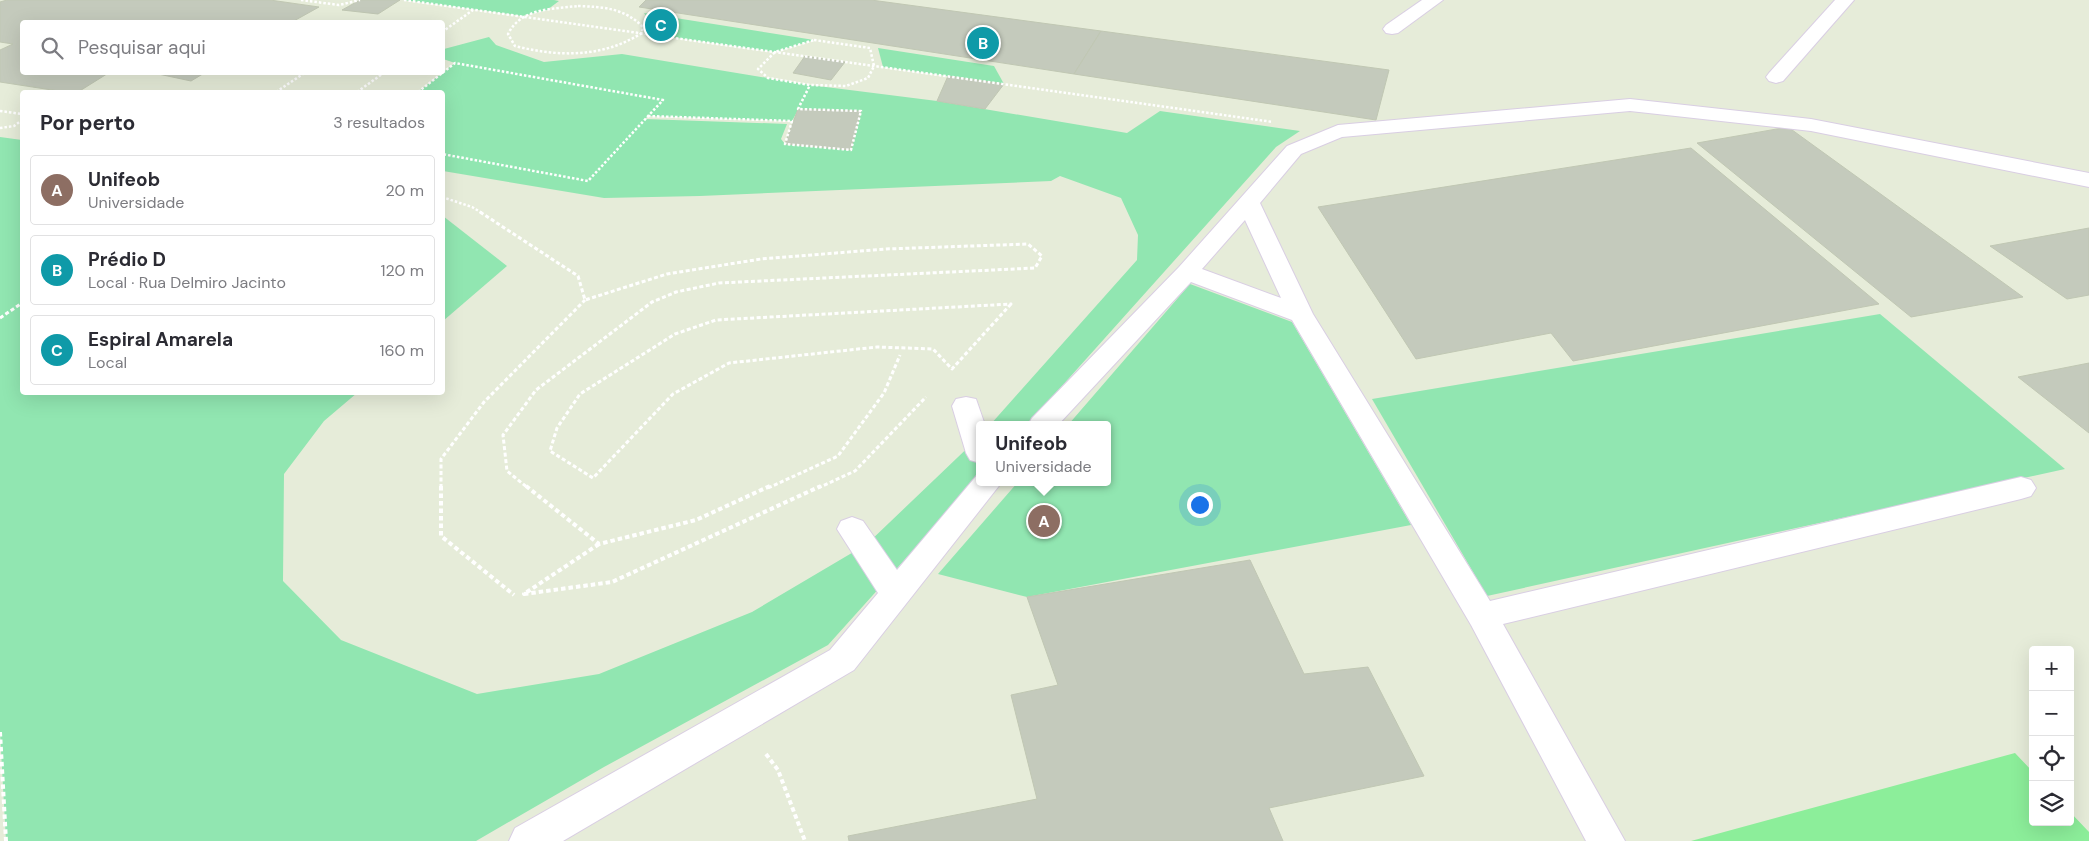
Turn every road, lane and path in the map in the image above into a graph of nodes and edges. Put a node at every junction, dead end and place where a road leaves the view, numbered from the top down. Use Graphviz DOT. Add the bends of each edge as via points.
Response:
graph roads {
  1 [pos="300,0"];
  2 [pos="360,0"];
  3 [pos="404,0"];
  4 [pos="1434,0"];
  5 [pos="1845,0"];
  6 [pos="474,10"];
  7 [pos="522,16"];
  8 [pos="1392,29"];
  9 [pos="445,30"];
  10 [pos="642,33"];
  11 [pos="775,52"];
  12 [pos="874,66"];
  13 [pos="445,71"];
  14 [pos="302,75"];
  15 [pos="381,75"];
  16 [pos="440,75"];
  17 [pos="1776,77"];
  18 [pos="810,85"];
  19 [pos="279,90"];
  20 [pos="360,90"];
  21 [pos="421,90"];
  22 [pos="0,111"];
  23 [pos="20,114"];
  24 [pos="648,116"];
  25 [pos="20,122"];
  26 [pos="0,128"];
  27 [pos="1338,131"];
  28 [pos="445,155"];
  29 [pos="2089,180"];
  30 [pos="445,198"];
  31 [pos="1248,202"];
  32 [pos="1187,272"];
  33 [pos="585,300"];
  34 [pos="20,304"];
  35 [pos="1301,314"];
  36 [pos="0,318"];
  37 [pos="900,355"];
  38 [pos="952,369"];
  39 [pos="946,376"];
  40 [pos="933,390"];
  41 [pos="966,406"];
  42 [pos="1046,421"];
  43 [pos="976,440"];
  44 [pos="985,486"];
  45 [pos="2021,488"];
  46 [pos="852,528"];
  47 [pos="599,544"];
  48 [pos="896,594"];
  49 [pos="514,595"];
  50 [pos="1482,616"];
  51 [pos="738,720"];
  52 [pos="0,732"];
  53 [pos="6,841"];
  54 [pos="528,841"];
  55 [pos="805,841"];
  56 [pos="1606,841"];
  1 -- 2 [label="path" via="338,6"];
  3 -- 6 [label="path"];
  4 -- 8 [label="street"];
  5 -- 17 [label="street"];
  6 -- 7 [label="path"];
  6 -- 9 [label="path"];
  7 -- 10 [label="path"];
  7 -- 10 [label="path" via="578,6 614,8 633,16 643,27"];
  7 -- 10 [label="path" via="511,24 508,34 515,46 534,52 572,55 608,50 631,42"];
  10 -- 11 [label="path"];
  11 -- 12 [label="path"];
  11 -- 12 [label="path" via="814,40 870,48"];
  11 -- 18 [label="path" via="758,68 768,78"];
  12 -- 18 [label="path" via="868,78 846,86"];
  12 -- 27 [label="path"];
  13 -- 24 [label="path" via="455,63 663,100"];
  14 -- 19 [label="path"];
  15 -- 20 [label="path"];
  16 -- 21 [label="path"];
  18 -- 24 [label="path" via="798,110 861,111 851,150 785,144 792,122"];
  22 -- 23 [label="path"];
  24 -- 28 [label="path" via="588,181"];
  25 -- 26 [label="path"];
  27 -- 29 [label="street" via="1630,105 1811,125"];
  27 -- 31 [label="street" via="1294,150"];
  30 -- 33 [label="path" via="472,207 578,276"];
  31 -- 32 [label="street"];
  31 -- 35 [label="street"];
  32 -- 35 [label="street"];
  32 -- 42 [label="street"];
  33 -- 47 [label="path" via="678,272 764,260 1011,244 1028,244 1042,256 1035,268 719,283 676,292 652,302 536,390 503,434 506,471"];
  33 -- 49 [label="path" via="484,402 441,459 441,536"];
  34 -- 36 [label="path"];
  35 -- 50 [label="street"];
  37 -- 47 [label="path" via="884,393 838,456 696,520"];
  38 -- 38 [label="path" via="933,349 886,348 730,363 673,394 593,478 550,451 557,428 580,394 675,334 716,320 1011,304"];
  38 -- 39 [label="path"];
  40 -- 47 [label="path" via="855,471 612,582 524,594"];
  41 -- 43 [label="street"];
  44 -- 48 [label="street"];
  45 -- 50 [label="street"];
  46 -- 48 [label="street"];
  48 -- 51 [label="street" via="842,660"];
  50 -- 56 [label="street"];
  51 -- 54 [label="street"];
  51 -- 55 [label="path" via="778,770"];
  52 -- 53 [label="path"];
}
